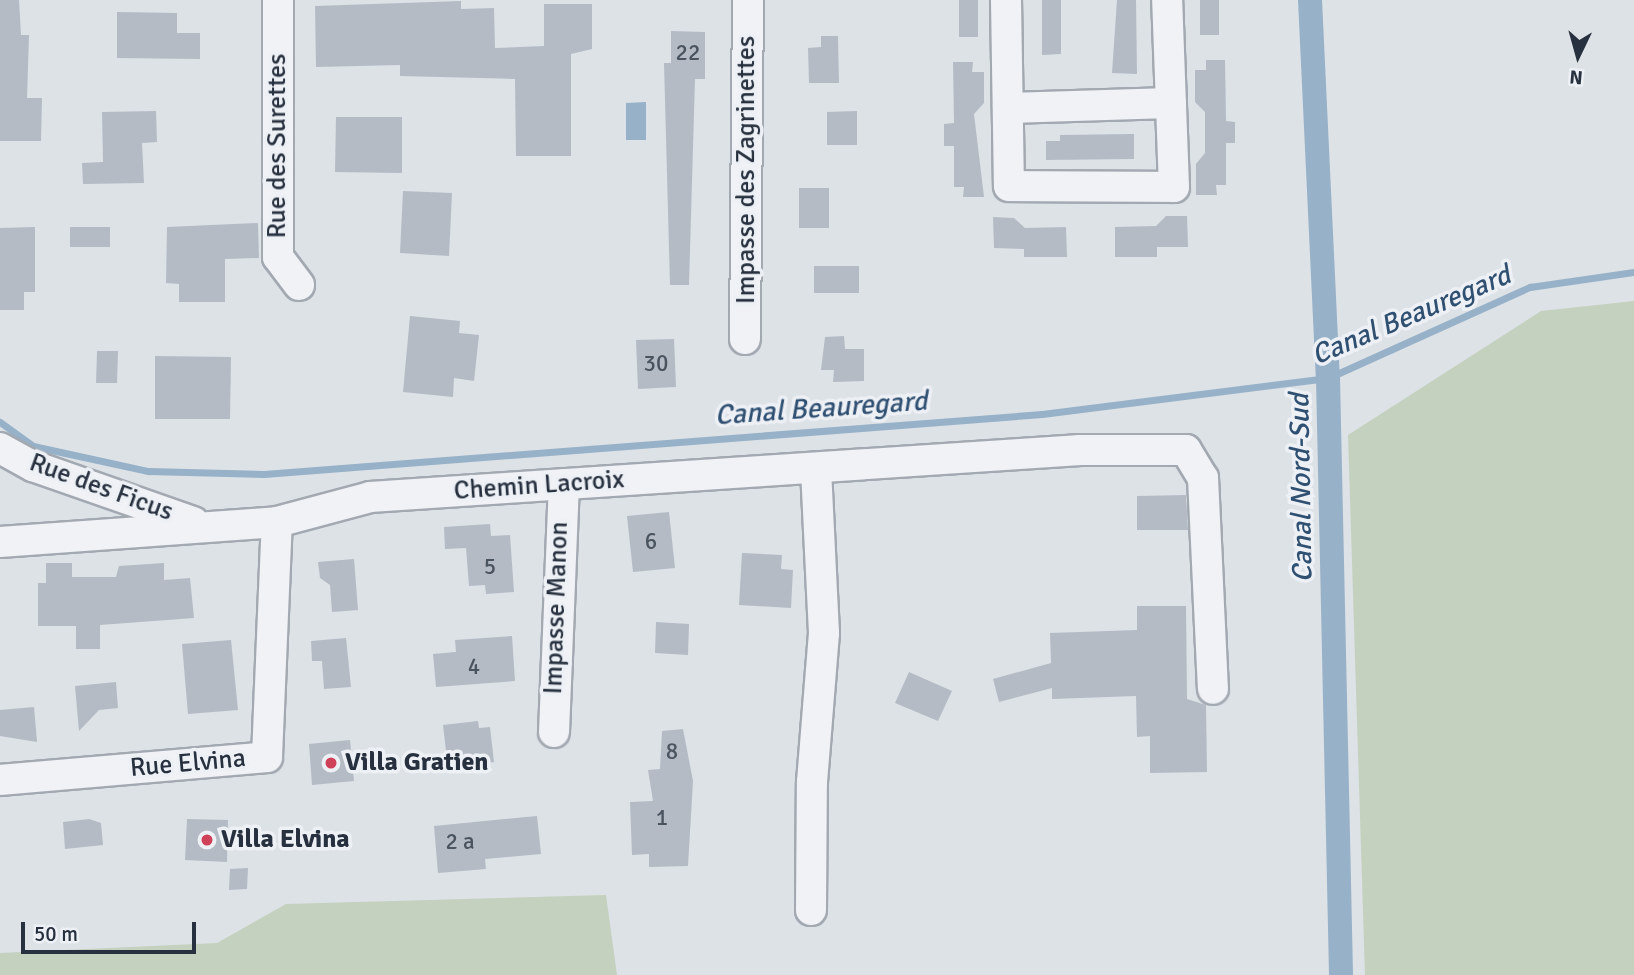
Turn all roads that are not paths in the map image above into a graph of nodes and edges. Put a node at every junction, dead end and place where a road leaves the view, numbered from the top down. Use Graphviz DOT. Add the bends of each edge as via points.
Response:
graph roads {
  1 [pos="278,0"];
  2 [pos="748,0"];
  3 [pos="1006,0"];
  4 [pos="1167,0"];
  5 [pos="1171,103"];
  6 [pos="1008,108"];
  7 [pos="299,285"];
  8 [pos="745,339"];
  9 [pos="0,448"];
  10 [pos="816,471"];
  11 [pos="564,484"];
  12 [pos="277,522"];
  13 [pos="204,525"];
  14 [pos="0,542"];
  15 [pos="1213,689"];
  16 [pos="554,732"];
  17 [pos="0,780"];
  18 [pos="811,910"];
  1 -- 7 [label="street, Rue des Surettes" via="278,257"];
  2 -- 8 [label="street, Impasse des Zagrinettes"];
  3 -- 6 [label="street"];
  4 -- 5 [label="street"];
  5 -- 6 [label="street"];
  5 -- 6 [label="street" via="1174,187 1009,186"];
  9 -- 13 [label="street, Rue des Ficus" via="33,466"];
  10 -- 11 [label="street, Chemin Lacroix"];
  10 -- 15 [label="street, Chemin Lacroix" via="1080,450 1186,450 1203,478"];
  10 -- 18 [label="street" via="824,633 812,782"];
  11 -- 12 [label="street, Chemin Lacroix" via="370,497"];
  11 -- 16 [label="street, Impasse Manon"];
  12 -- 13 [label="street, Chemin Lacroix"];
  12 -- 17 [label="street, Rue Elvina" via="267,757"];
  13 -- 14 [label="street, Chemin Lacroix"];
}
